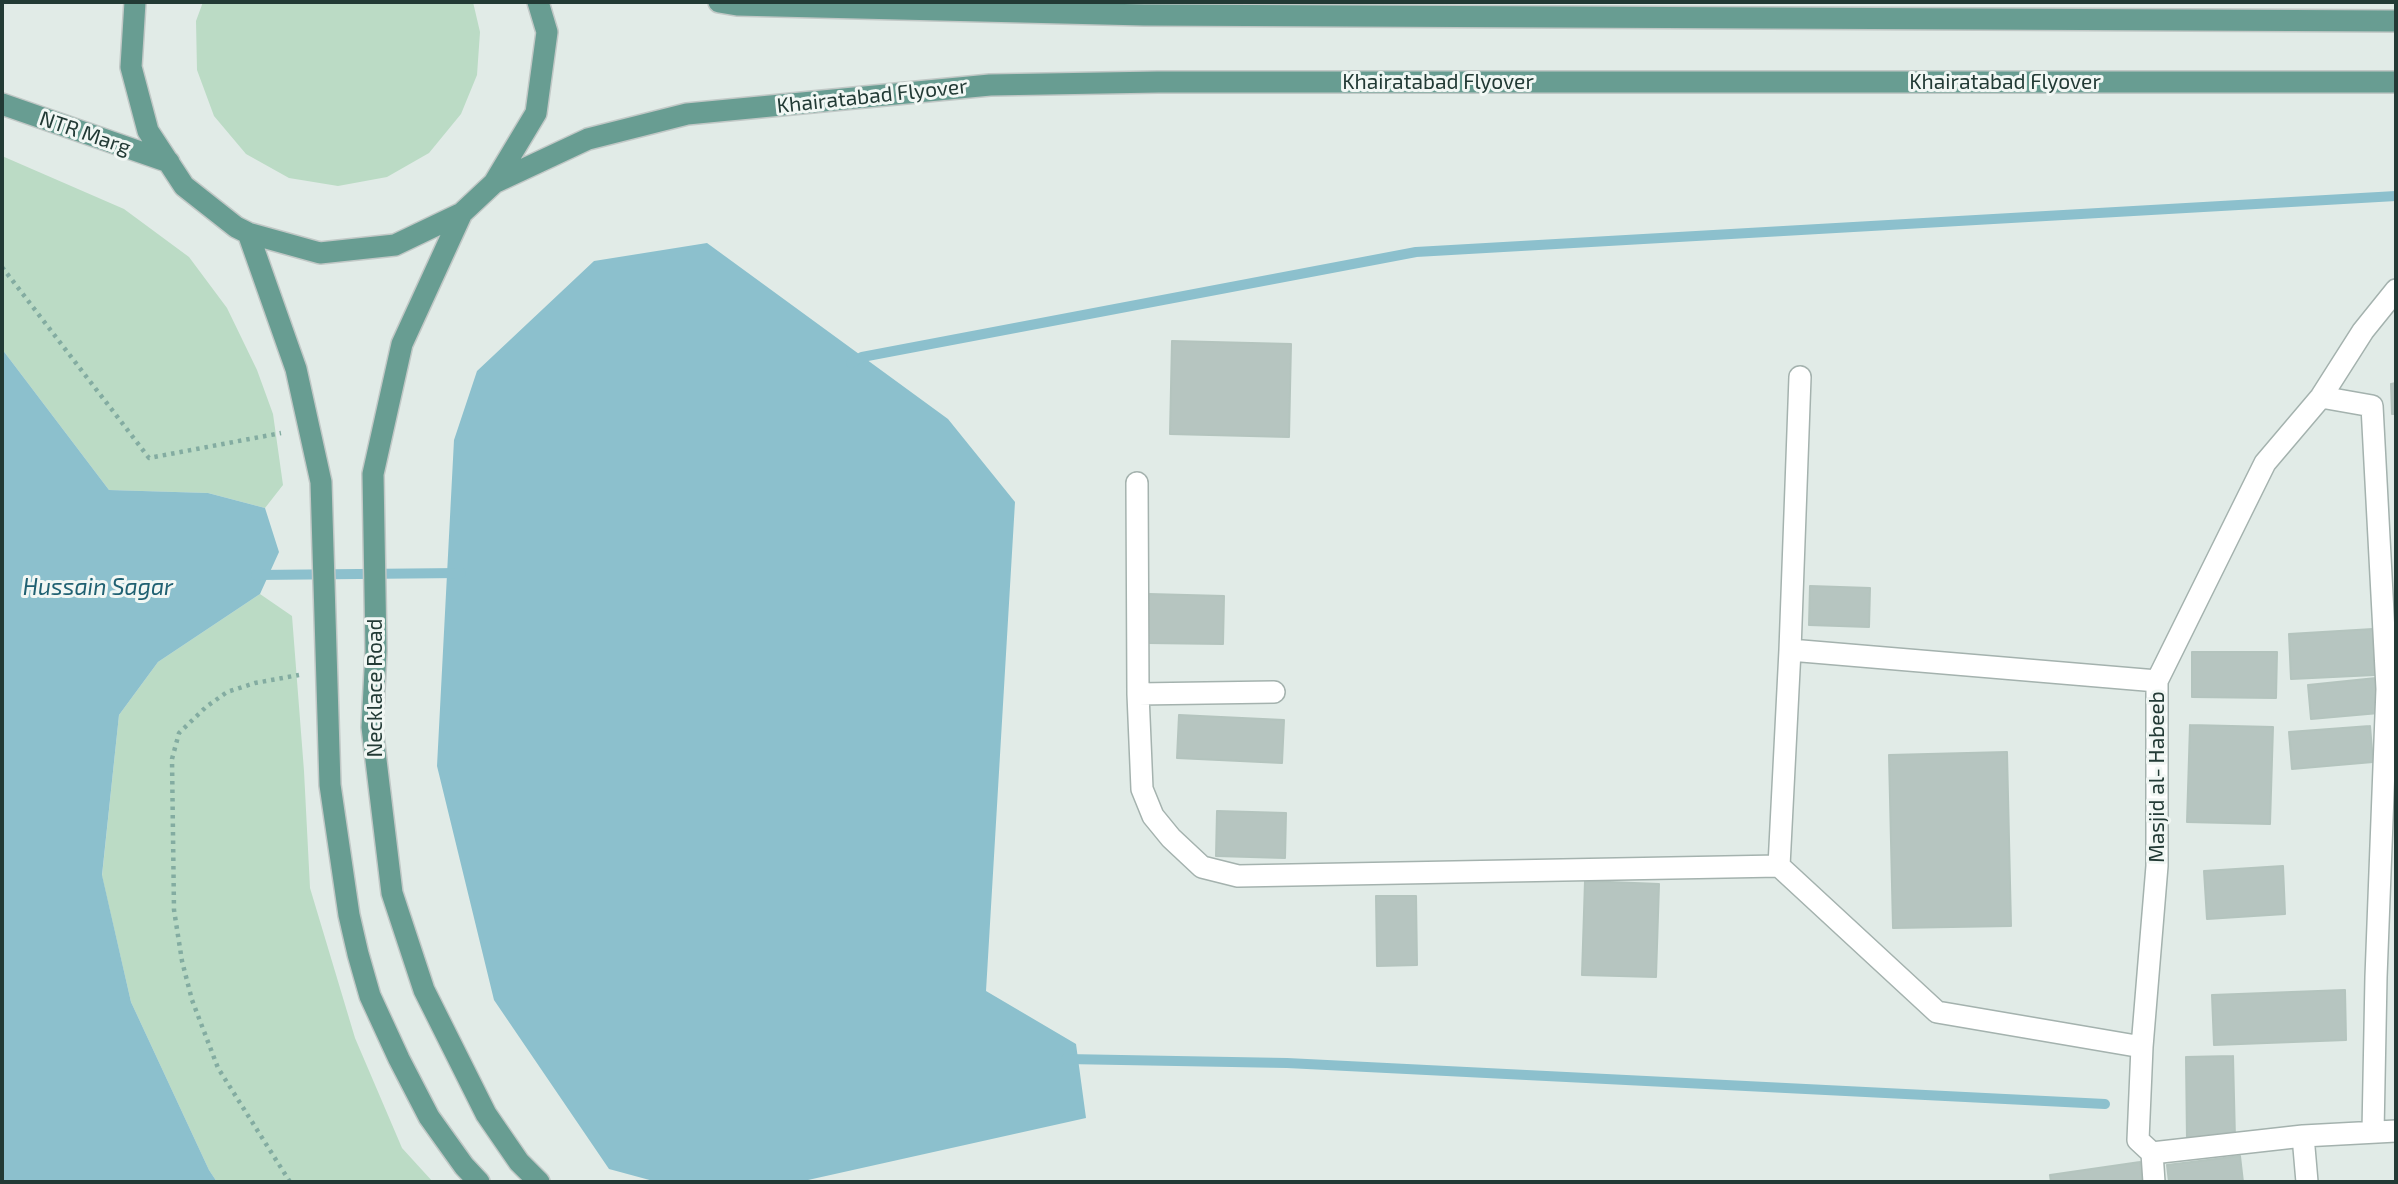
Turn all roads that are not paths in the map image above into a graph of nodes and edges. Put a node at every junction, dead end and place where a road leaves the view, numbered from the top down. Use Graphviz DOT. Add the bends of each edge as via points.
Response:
graph roads {
  1 [pos="135,2"];
  2 [pos="538,2"];
  3 [pos="719,2"];
  4 [pos="2396,21"];
  5 [pos="2396,82"];
  6 [pos="2,104"];
  7 [pos="169,162"];
  8 [pos="494,183"];
  9 [pos="462,213"];
  10 [pos="248,233"];
  11 [pos="2396,290"];
  12 [pos="1800,377"];
  13 [pos="2321,397"];
  14 [pos="1137,482"];
  15 [pos="1790,650"];
  16 [pos="2157,681"];
  17 [pos="1274,692"];
  18 [pos="1138,694"];
  19 [pos="1779,866"];
  20 [pos="2142,1047"];
  21 [pos="2396,1131"];
  22 [pos="2374,1132"];
  23 [pos="2303,1136"];
  24 [pos="2152,1153"];
  25 [pos="479,1182"];
  26 [pos="539,1182"];
  27 [pos="2154,1182"];
  28 [pos="2307,1182"];
  1 -- 7 [label="main road" via="131,67 148,131"];
  2 -- 8 [label="main road" via="547,32 536,113"];
  3 -- 4 [label="main road" via="1144,15"];
  5 -- 8 [label="main road, Khairatabad Flyover" via="990,85 687,114 588,139"];
  6 -- 7 [label="main road, NTR Marg"];
  7 -- 10 [label="main road" via="184,186"];
  8 -- 9 [label="main road"];
  9 -- 10 [label="main road" via="395,245 320,253"];
  9 -- 26 [label="main road, Necklace Road" via="402,345 373,474 376,652 372,727 392,893 424,990 486,1114"];
  10 -- 25 [label="main road" via="296,369 321,482 330,785 349,915 370,996 398,1059 447,1144"];
  11 -- 13 [label="street, Masjid al- Habeeb"];
  12 -- 15 [label="street"];
  13 -- 16 [label="street, Masjid al- Habeeb" via="2265,463"];
  13 -- 22 [label="street" via="2371,406 2387,689"];
  14 -- 18 [label="street"];
  15 -- 16 [label="street"];
  15 -- 19 [label="street"];
  16 -- 20 [label="street, Masjid al- Habeeb" via="2157,866"];
  17 -- 18 [label="street"];
  18 -- 19 [label="street" via="1142,789 1153,816 1202,867 1238,876"];
  19 -- 20 [label="street" via="1937,1012"];
  20 -- 24 [label="street, Masjid al- Habeeb" via="2138,1140"];
  21 -- 22 [label="street"];
  22 -- 23 [label="street"];
  23 -- 24 [label="street"];
  23 -- 28 [label="street"];
  24 -- 27 [label="street"];
}
